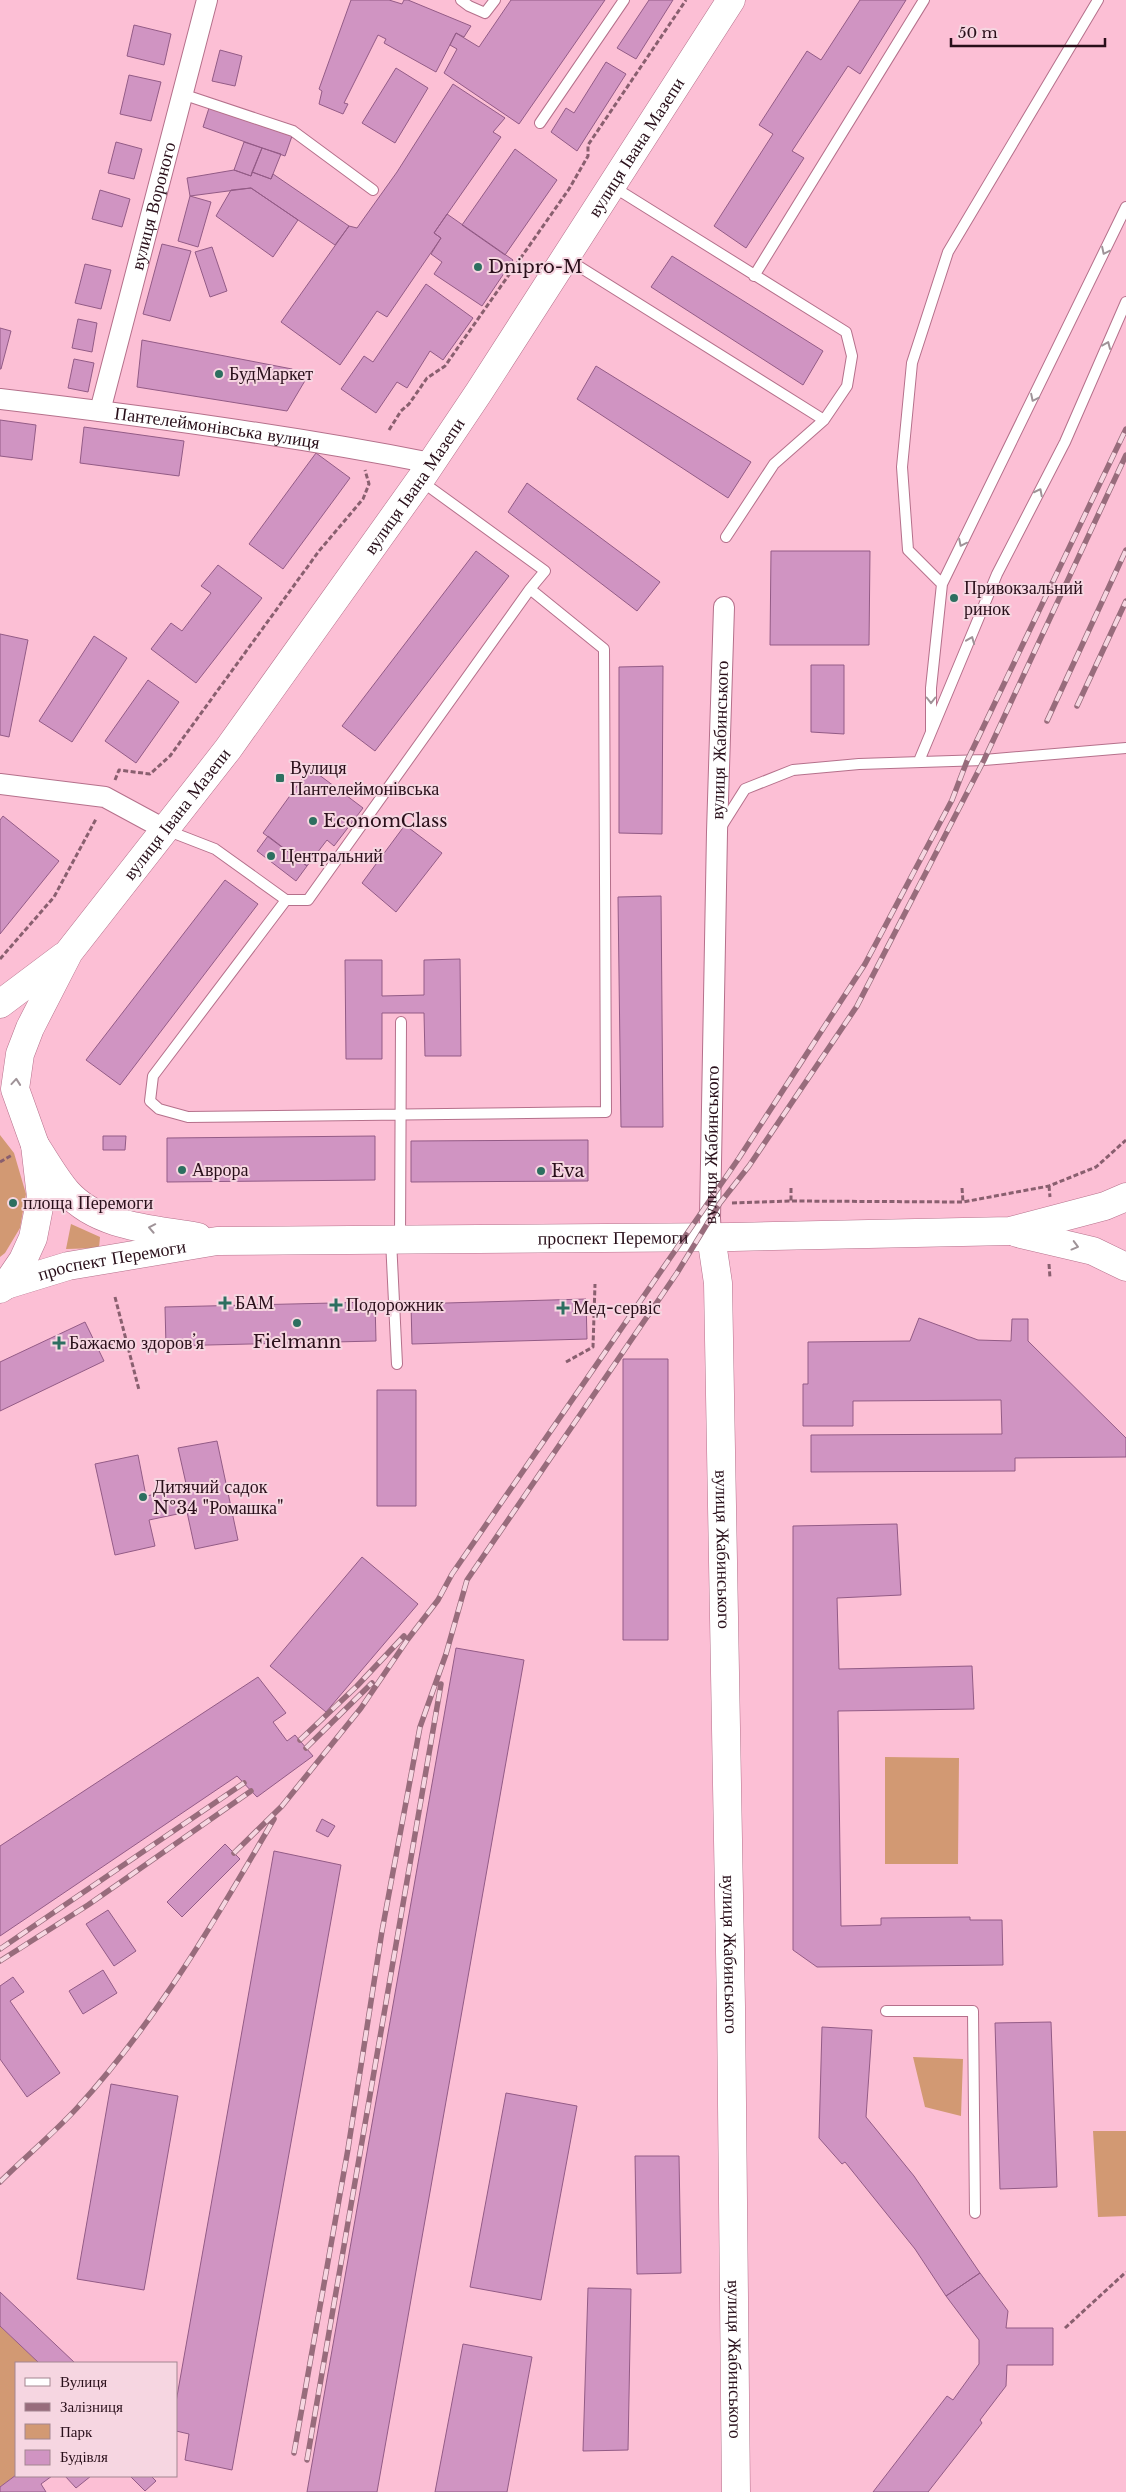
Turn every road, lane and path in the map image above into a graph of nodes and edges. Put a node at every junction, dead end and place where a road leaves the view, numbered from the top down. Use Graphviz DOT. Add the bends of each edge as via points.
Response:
graph roads {
  1 [pos="207,0"];
  2 [pos="461,0"];
  3 [pos="495,0"];
  4 [pos="624,0"];
  5 [pos="686,0"];
  6 [pos="731,0"];
  7 [pos="924,0"];
  8 [pos="1098,0"];
  9 [pos="182,94"];
  10 [pos="540,124"];
  11 [pos="611,186"];
  12 [pos="373,190"];
  13 [pos="1126,207"];
  14 [pos="564,258"];
  15 [pos="754,276"];
  16 [pos="1126,302"];
  17 [pos="0,400"];
  18 [pos="100,411"];
  19 [pos="824,420"];
  20 [pos="390,430"];
  21 [pos="364,468"];
  22 [pos="426,472"];
  23 [pos="726,537"];
  24 [pos="942,584"];
  25 [pos="530,589"];
  26 [pos="724,607"];
  27 [pos="931,732"];
  28 [pos="1126,748"];
  29 [pos="919,761"];
  30 [pos="113,783"];
  31 [pos="0,784"];
  32 [pos="96,819"];
  33 [pos="166,830"];
  34 [pos="717,832"];
  35 [pos="286,900"];
  36 [pos="69,952"];
  37 [pos="0,959"];
  38 [pos="0,1004"];
  39 [pos="401,1022"];
  40 [pos="0,1106"];
  41 [pos="400,1114"];
  42 [pos="1126,1140"];
  43 [pos="24,1149"];
  44 [pos="0,1162"];
  45 [pos="791,1188"];
  46 [pos="962,1188"];
  47 [pos="1126,1197"];
  48 [pos="791,1200"];
  49 [pos="963,1202"];
  50 [pos="732,1203"];
  51 [pos="1010,1231"];
  52 [pos="712,1236"];
  53 [pos="395,1238"];
  54 [pos="217,1241"];
  55 [pos="1126,1267"];
  56 [pos="595,1284"];
  57 [pos="3,1287"];
  58 [pos="116,1297"];
  59 [pos="566,1362"];
  60 [pos="397,1364"];
  61 [pos="139,1390"];
  62 [pos="886,2011"];
  63 [pos="975,2213"];
  64 [pos="1126,2272"];
  65 [pos="1065,2328"];
  66 [pos="736,2492"];
  1 -- 9 [label="street, вулиця Вороного"];
  2 -- 3 [label="lane" via="485,13"];
  4 -- 10 [label="lane"];
  5 -- 20 [label="path" via="588,145 588,156 569,189 445,366 427,378 409,404 400,411"];
  6 -- 11 [label="main road, вулиця Івана Мазепи"];
  7 -- 15 [label="lane"];
  8 -- 24 [label="lane" via="948,252 912,363 902,467 908,550"];
  9 -- 12 [label="lane" via="294,131"];
  9 -- 18 [label="street, вулиця Вороного"];
  11 -- 14 [label="main road, вулиця Івана Мазепи"];
  11 -- 15 [label="lane"];
  13 -- 24 [label="lane, one-way"];
  14 -- 19 [label="lane"];
  14 -- 22 [label="main road, вулиця Івана Мазепи"];
  15 -- 19 [label="lane" via="846,332 852,356 847,386"];
  27 -- 16 [label="lane, one-way" via="998,574 1065,442"];
  17 -- 18 [label="street, Пантелеймонівська вулиця"];
  18 -- 22 [label="street, Пантелеймонівська вулиця" via="360,449"];
  19 -- 23 [label="lane" via="774,464"];
  21 -- 30 [label="path" via="369,484 363,499 319,551 170,756 150,774 119,770"];
  22 -- 25 [label="lane" via="545,571"];
  22 -- 33 [label="main road, вулиця Івана Мазепи" via="228,749"];
  24 -- 27 [label="lane, one-way" via="931,688"];
  25 -- 35 [label="lane" via="308,900"];
  25 -- 41 [label="lane" via="604,649 606,1112"];
  26 -- 34 [label="street, вулиця Жабинського"];
  27 -- 29 [label="lane"];
  28 -- 29 [label="lane" via="984,760"];
  29 -- 34 [label="lane" via="793,770 746,789"];
  31 -- 33 [label="street" via="105,797"];
  32 -- 37 [label="path" via="54,897"];
  33 -- 35 [label="lane" via="215,849"];
  33 -- 36 [label="main road, вулиця Івана Мазепи"];
  34 -- 52 [label="street, вулиця Жабинського"];
  35 -- 41 [label="lane" via="153,1076 150,1101 159,1109 188,1117"];
  36 -- 38 [label="main road, вулиця Івана Мазепи"];
  43 -- 36 [label="main road, вулиця Івана Мазепи, one-way" via="15,1089 20,1054"];
  39 -- 41 [label="lane"];
  40 -- 43 [label="main road"];
  41 -- 53 [label="lane"];
  42 -- 49 [label="path" via="1096,1167 1049,1186"];
  43 -- 44 [label="path"];
  54 -- 43 [label="main road, проспект Перемоги, one-way" via="113,1221 87,1209"];
  43 -- 57 [label="main road" via="41,1197 38,1219 23,1260"];
  45 -- 48 [label="path"];
  46 -- 49 [label="path"];
  47 -- 51 [label="main road, проспект Перемоги"];
  48 -- 49 [label="path"];
  48 -- 50 [label="path"];
  51 -- 52 [label="main road, проспект Перемоги"];
  51 -- 55 [label="main road, проспект Перемоги, one-way" via="1093,1251"];
  52 -- 53 [label="main road, проспект Перемоги"];
  52 -- 66 [label="main road, вулиця Жабинського" via="718,1282"];
  53 -- 54 [label="main road, проспект Перемоги"];
  53 -- 60 [label="lane"];
  54 -- 57 [label="main road, проспект Перемоги" via="68,1266"];
  56 -- 59 [label="path" via="593,1347"];
  58 -- 61 [label="path"];
  62 -- 63 [label="lane" via="973,2011"];
  64 -- 65 [label="path"];
}
